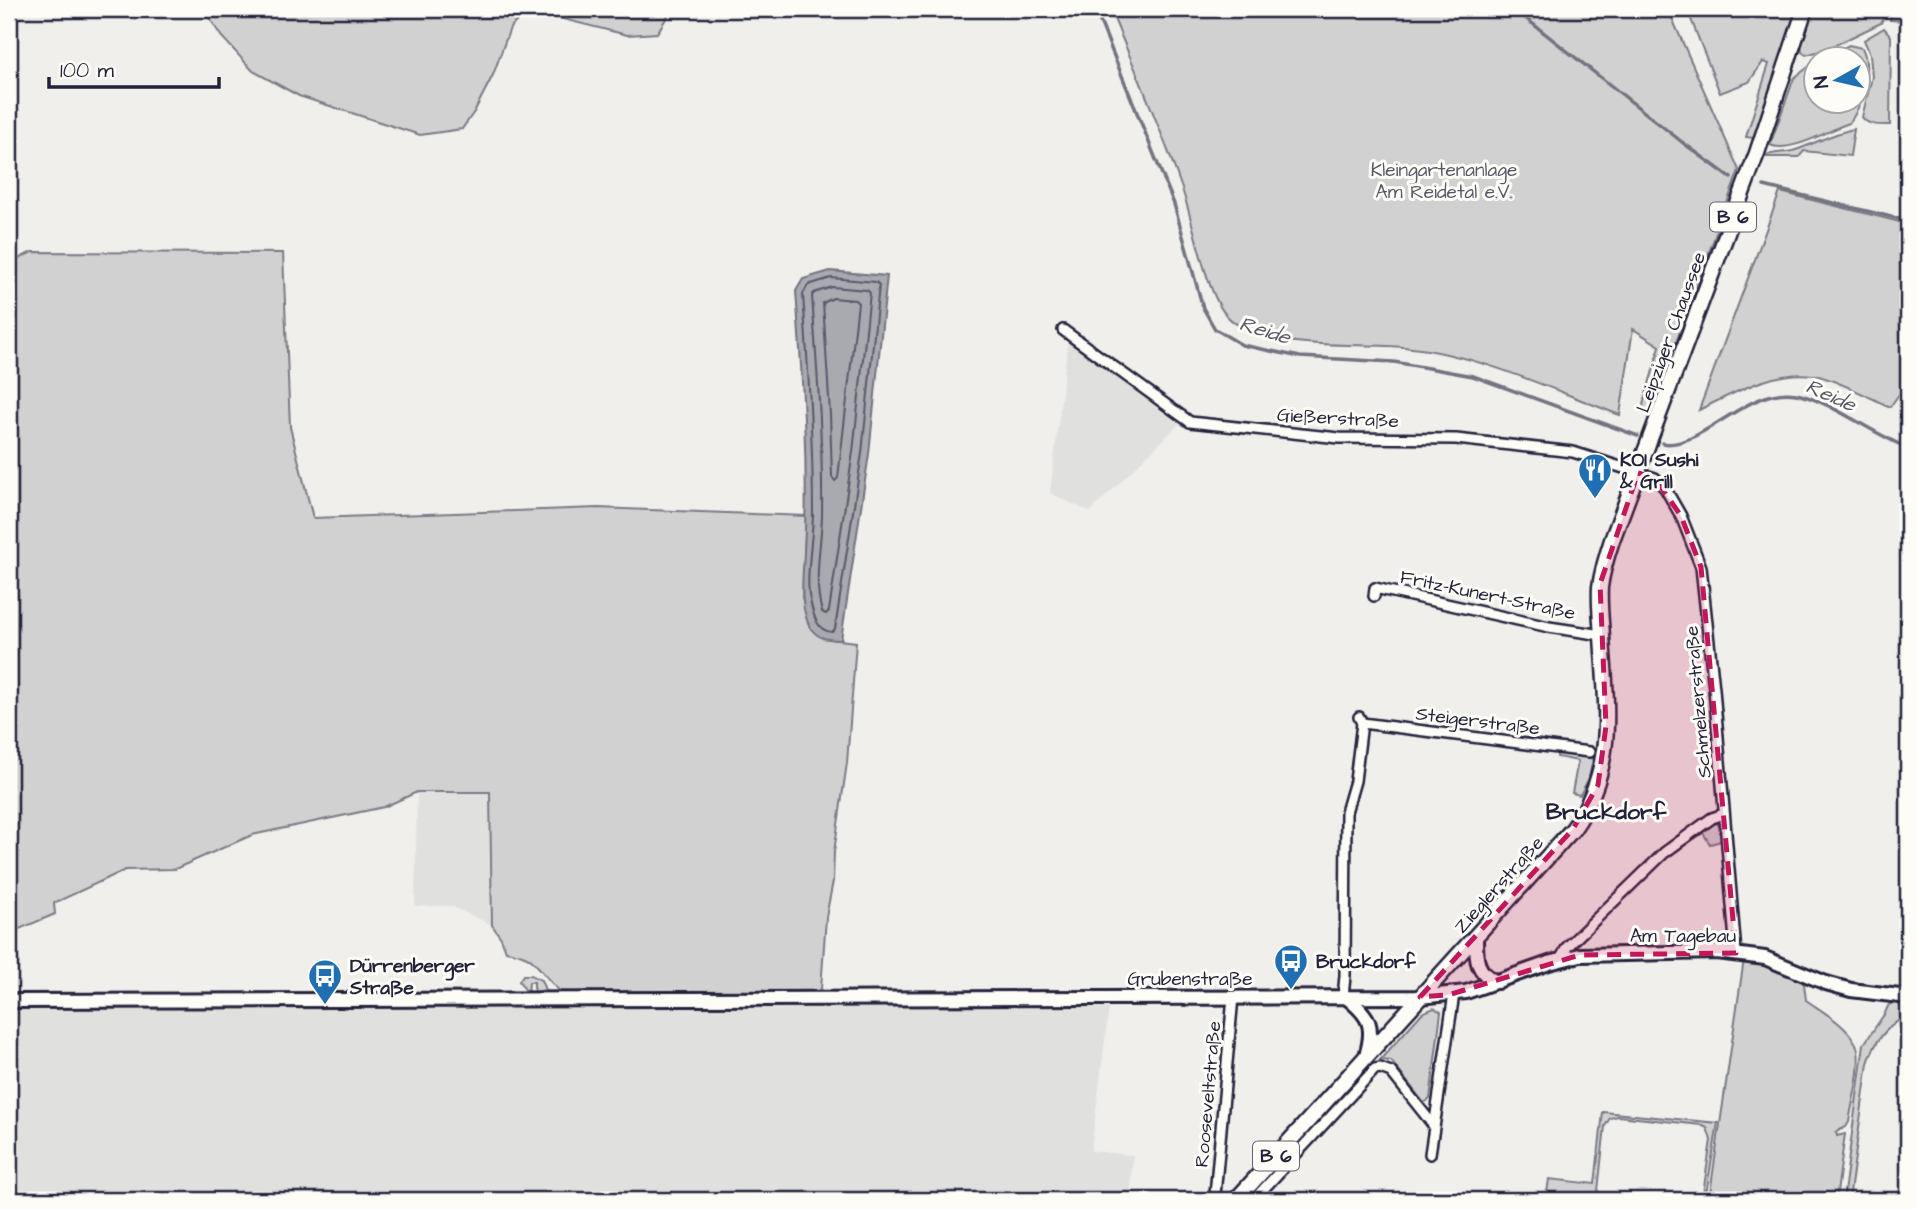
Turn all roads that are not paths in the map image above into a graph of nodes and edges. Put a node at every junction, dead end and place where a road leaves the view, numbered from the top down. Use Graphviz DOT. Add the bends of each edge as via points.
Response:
graph roads {
  1 [pos="1805,9"];
  2 [pos="1063,330"];
  3 [pos="1648,448"];
  4 [pos="1638,473"];
  5 [pos="1374,596"];
  6 [pos="1602,635"];
  7 [pos="1589,752"];
  8 [pos="1724,814"];
  9 [pos="1476,939"];
  10 [pos="1736,953"];
  11 [pos="1560,960"];
  12 [pos="1497,982"];
  13 [pos="1454,994"];
  14 [pos="1233,997"];
  15 [pos="1344,997"];
  16 [pos="1420,997"];
  17 [pos="1908,997"];
  18 [pos="9,1001"];
  19 [pos="1366,1056"];
  20 [pos="1434,1126"];
  21 [pos="1430,1154"];
  22 [pos="1215,1195"];
  23 [pos="1238,1198"];
  1 -- 3 [label="main road, Leipziger Chaussee / B 6"];
  2 -- 4 [label="street, Gießerstraße" via="1190,422 1339,438 1455,439 1573,452"];
  3 -- 4 [label="main road, Zieglerstraße / B 6"];
  4 -- 6 [label="main road, Zieglerstraße / B 6" via="1602,577"];
  4 -- 8 [label="street, Schmelzerstraße" via="1655,478 1664,488 1681,516 1701,567"];
  5 -- 6 [label="street, Fritz-Kunert-Straße" via="1375,588"];
  6 -- 9 [label="main road, Zieglerstraße / B 6" via="1605,742 1598,785 1573,829"];
  7 -- 15 [label="street, Steigerstraße" via="1361,720 1355,781 1346,812"];
  8 -- 10 [label="street, Schmelzerstraße"];
  8 -- 11 [label="street" via="1664,853 1567,947"];
  9 -- 12 [label="street" via="1476,963"];
  9 -- 16 [label="main road, Zieglerstraße / B 6"];
  10 -- 11 [label="street, Am Tagebau" via="1607,954"];
  10 -- 17 [label="street, Am Tagebau" via="1765,958 1851,990"];
  11 -- 12 [label="street, Am Tagebau"];
  12 -- 13 [label="street, Am Tagebau"];
  13 -- 16 [label="street, Am Tagebau"];
  13 -- 20 [label="street"];
  14 -- 15 [label="street, Grubenstraße"];
  14 -- 18 [label="street, Grubenstraße"];
  14 -- 22 [label="street, Rooseveltstraße"];
  15 -- 16 [label="street, Grubenstraße"];
  15 -- 19 [label="street" via="1368,1021 1372,1036"];
  16 -- 19 [label="main road, Zieglerstraße / B 6"];
  19 -- 23 [label="main road, Zieglerstraße / B 6"];
  20 -- 21 [label="street"];
  20 -- 23 [label="street, Zieglerstraße" via="1391,1072 1375,1069 1257,1196"];
}
